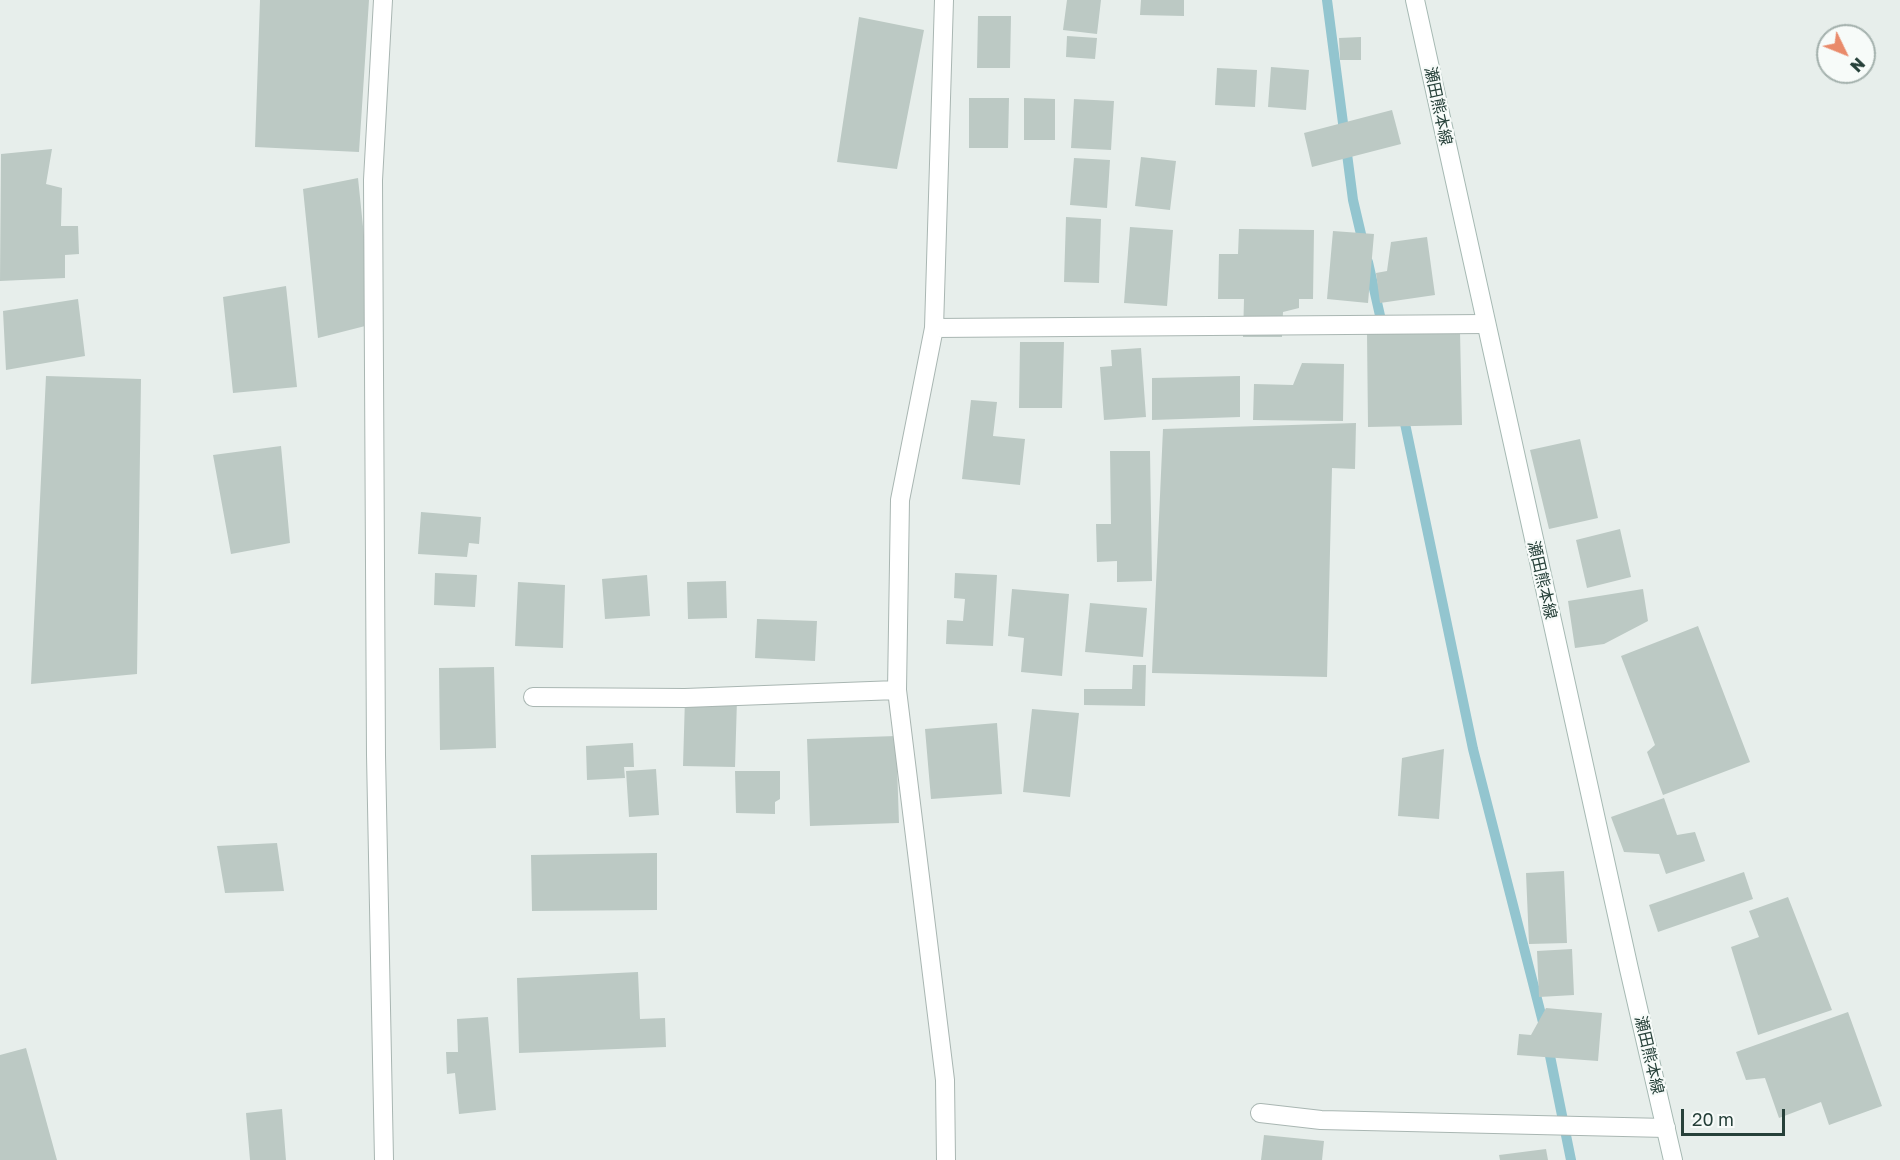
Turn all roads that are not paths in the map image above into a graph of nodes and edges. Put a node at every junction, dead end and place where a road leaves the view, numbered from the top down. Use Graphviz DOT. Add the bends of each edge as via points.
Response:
graph roads {
  1 [pos="383,0"];
  2 [pos="944,0"];
  3 [pos="1414,0"];
  4 [pos="1485,324"];
  5 [pos="934,328"];
  6 [pos="897,690"];
  7 [pos="532,697"];
  8 [pos="1260,1113"];
  9 [pos="1666,1128"];
  10 [pos="384,1160"];
  11 [pos="946,1160"];
  12 [pos="1673,1160"];
  1 -- 10 [label="street" via="373,192 376,755"];
  2 -- 5 [label="street"];
  3 -- 4 [label="street, 瀬田熊本線"];
  4 -- 5 [label="street"];
  4 -- 9 [label="street, 瀬田熊本線"];
  5 -- 6 [label="street" via="900,500"];
  6 -- 7 [label="street" via="685,698"];
  6 -- 11 [label="street" via="945,1080"];
  8 -- 9 [label="street" via="1322,1120"];
  9 -- 12 [label="street, 瀬田熊本線"];
}
